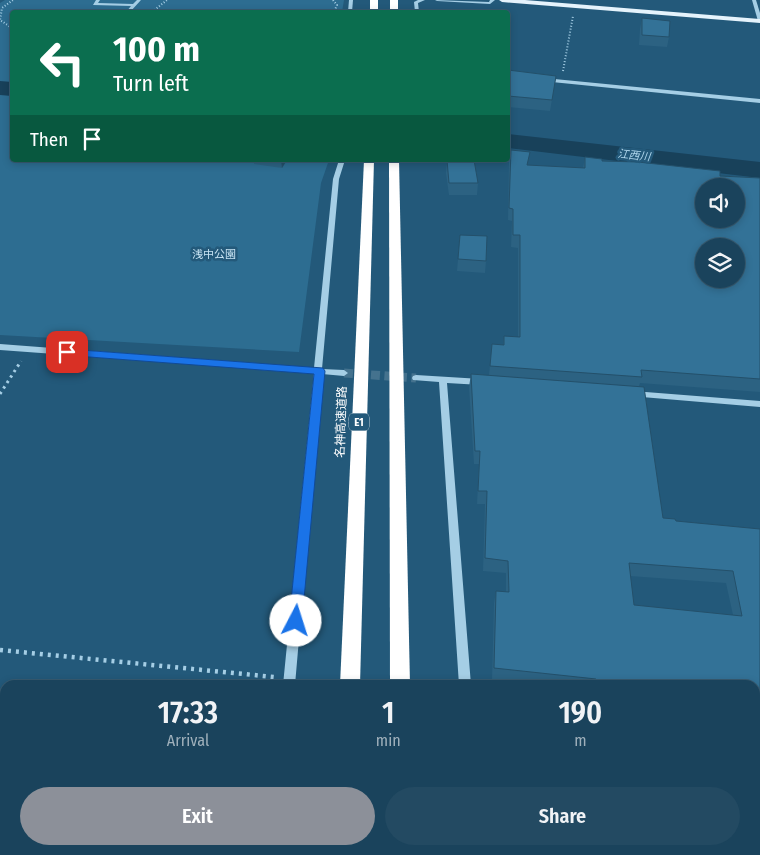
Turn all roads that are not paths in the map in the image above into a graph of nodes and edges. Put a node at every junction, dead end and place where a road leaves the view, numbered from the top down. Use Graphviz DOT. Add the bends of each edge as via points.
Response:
graph roads {
  1 [pos="98,0"];
  2 [pos="139,0"];
  3 [pos="423,0"];
  4 [pos="437,0"];
  5 [pos="493,0"];
  6 [pos="502,0"];
  7 [pos="754,0"];
  8 [pos="134,5"];
  9 [pos="130,10"];
  10 [pos="417,10"];
  11 [pos="760,21"];
  12 [pos="534,79"];
  13 [pos="760,101"];
  14 [pos="341,162"];
  15 [pos="368,162"];
  16 [pos="394,162"];
  17 [pos="0,347"];
  18 [pos="319,371"];
  19 [pos="344,373"];
  20 [pos="416,378"];
  21 [pos="443,379"];
  22 [pos="492,383"];
  23 [pos="621,393"];
  24 [pos="760,404"];
  25 [pos="290,680"];
  26 [pos="350,680"];
  27 [pos="400,680"];
  28 [pos="465,680"];
  1 -- 8 [label="street" via="95,4"];
  2 -- 8 [label="street"];
  3 -- 10 [label="street" via="416,2"];
  4 -- 5 [label="street" via="490,3"];
  6 -- 11 [label="main road"];
  7 -- 11 [label="street"];
  8 -- 9 [label="street"];
  12 -- 13 [label="street"];
  14 -- 18 [label="street" via="336,179"];
  15 -- 26 [label="highway, 名神高速道路 / E1"];
  16 -- 27 [label="highway"];
  17 -- 18 [label="street"];
  18 -- 19 [label="street"];
  18 -- 25 [label="street"];
  20 -- 21 [label="street"];
  21 -- 22 [label="street"];
  21 -- 28 [label="street"];
  23 -- 24 [label="street"];
}
